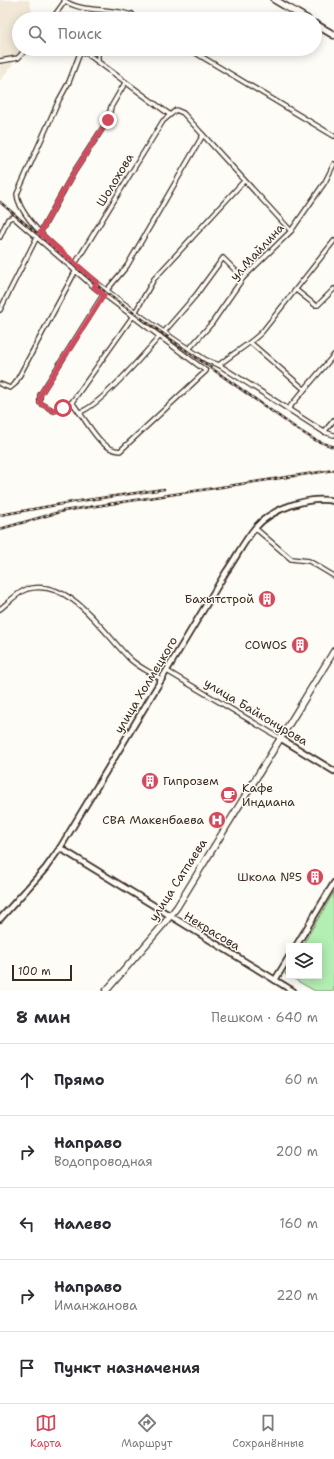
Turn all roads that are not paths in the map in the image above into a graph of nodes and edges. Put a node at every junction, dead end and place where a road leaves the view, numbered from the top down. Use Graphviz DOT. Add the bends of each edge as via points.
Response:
graph roads {
  1 [pos="275,0"];
  2 [pos="64,1"];
  3 [pos="57,12"];
  4 [pos="117,12"];
  5 [pos="295,12"];
  6 [pos="322,28"];
  7 [pos="334,36"];
  8 [pos="20,56"];
  9 [pos="79,56"];
  10 [pos="88,56"];
  11 [pos="98,56"];
  12 [pos="201,56"];
  13 [pos="0,61"];
  14 [pos="98,63"];
  15 [pos="125,83"];
  16 [pos="169,114"];
  17 [pos="203,135"];
  18 [pos="334,136"];
  19 [pos="334,164"];
  20 [pos="244,181"];
  21 [pos="291,231"];
  22 [pos="40,233"];
  23 [pos="0,237"];
  24 [pos="37,238"];
  25 [pos="334,241"];
  26 [pos="75,264"];
  27 [pos="75,272"];
  28 [pos="243,278"];
  29 [pos="97,282"];
  30 [pos="94,287"];
  31 [pos="334,289"];
  32 [pos="107,290"];
  33 [pos="296,290"];
  34 [pos="104,295"];
  35 [pos="0,310"];
  36 [pos="136,312"];
  37 [pos="133,316"];
  38 [pos="164,332"];
  39 [pos="160,336"];
  40 [pos="251,343"];
  41 [pos="189,350"];
  42 [pos="334,355"];
  43 [pos="218,365"];
  44 [pos="0,384"];
  45 [pos="304,389"];
  46 [pos="72,402"];
  47 [pos="288,409"];
  48 [pos="79,412"];
  49 [pos="334,420"];
  50 [pos="324,432"];
  51 [pos="334,435"];
  52 [pos="334,501"];
  53 [pos="255,528"];
  54 [pos="334,576"];
  55 [pos="0,609"];
  56 [pos="334,651"];
  57 [pos="167,671"];
  58 [pos="162,679"];
  59 [pos="280,738"];
  60 [pos="334,771"];
  61 [pos="60,848"];
  62 [pos="334,883"];
  63 [pos="169,917"];
  64 [pos="0,919"];
  65 [pos="298,943"];
  66 [pos="286,962"];
  67 [pos="275,980"];
  68 [pos="106,991"];
  69 [pos="293,991"];
  1 -- 5 [label="main road"];
  2 -- 3 [label="street"];
  2 -- 4 [label="street" via="73,6"];
  6 -- 7 [label="main road"];
  8 -- 13 [label="street"];
  9 -- 22 [label="street" via="17,194 23,212"];
  10 -- 14 [label="street"];
  11 -- 14 [label="street"];
  12 -- 18 [label="street"];
  14 -- 15 [label="street"];
  15 -- 16 [label="street"];
  15 -- 22 [label="street" via="111,107 108,120 74,172"];
  16 -- 17 [label="street, Шолохова" via="176,110 183,113"];
  16 -- 26 [label="street, Шолохова"];
  17 -- 20 [label="street"];
  17 -- 32 [label="street" via="127,266"];
  19 -- 21 [label="street, ул.Майлина" via="325,182"];
  20 -- 21 [label="street"];
  20 -- 36 [label="street" via="154,279"];
  21 -- 28 [label="street, ул.Майлина"];
  22 -- 26 [label="street"];
  23 -- 24 [label="street" via="8,219 13,217"];
  24 -- 27 [label="street"];
  24 -- 35 [label="street"];
  25 -- 33 [label="street"];
  26 -- 29 [label="street"];
  27 -- 30 [label="street"];
  27 -- 44 [label="street" via="15,384 10,388"];
  28 -- 38 [label="street" via="223,258"];
  28 -- 41 [label="street, ул.Майлина" via="212,323"];
  29 -- 30 [label="street"];
  29 -- 32 [label="street"];
  30 -- 34 [label="street"];
  31 -- 33 [label="street" via="318,305"];
  32 -- 36 [label="street"];
  33 -- 40 [label="street"];
  34 -- 37 [label="street"];
  34 -- 46 [label="street" via="40,395 40,403 54,411"];
  36 -- 38 [label="street"];
  37 -- 39 [label="street"];
  37 -- 46 [label="street"];
  38 -- 41 [label="street"];
  39 -- 48 [label="street" via="123,376 87,409"];
  39 -- 48 [label="street" via="206,371 120,451 102,443"];
  40 -- 43 [label="street"];
  40 -- 45 [label="street"];
  41 -- 43 [label="street"];
  42 -- 45 [label="street"];
  43 -- 47 [label="street"];
  45 -- 47 [label="street"];
  46 -- 48 [label="street"];
  47 -- 50 [label="street"];
  49 -- 50 [label="street"];
  50 -- 51 [label="street"];
  52 -- 53 [label="street, улица Холмецкого" via="321,500 291,506 276,512"];
  53 -- 54 [label="street" via="291,559 309,561"];
  53 -- 57 [label="street, улица Холмецкого"];
  55 -- 58 [label="street" via="26,590 45,586 56,590 77,603 131,661"];
  56 -- 59 [label="main road, улица Сатпаева"];
  57 -- 58 [label="street, улица Холмецкого"];
  57 -- 59 [label="street, улица Байконурова"];
  58 -- 61 [label="street, улица Холмецкого"];
  59 -- 60 [label="street, улица Байконурова"];
  59 -- 63 [label="main road, улица Сатпаева"];
  61 -- 63 [label="street, Некрасова"];
  61 -- 64 [label="street, улица Холмецкого" via="45,869"];
  62 -- 65 [label="street"];
  63 -- 67 [label="street, Некрасова"];
  63 -- 68 [label="main road, улица Сатпаева"];
  66 -- 67 [label="street"];
  67 -- 69 [label="street, Некрасова"];
}
